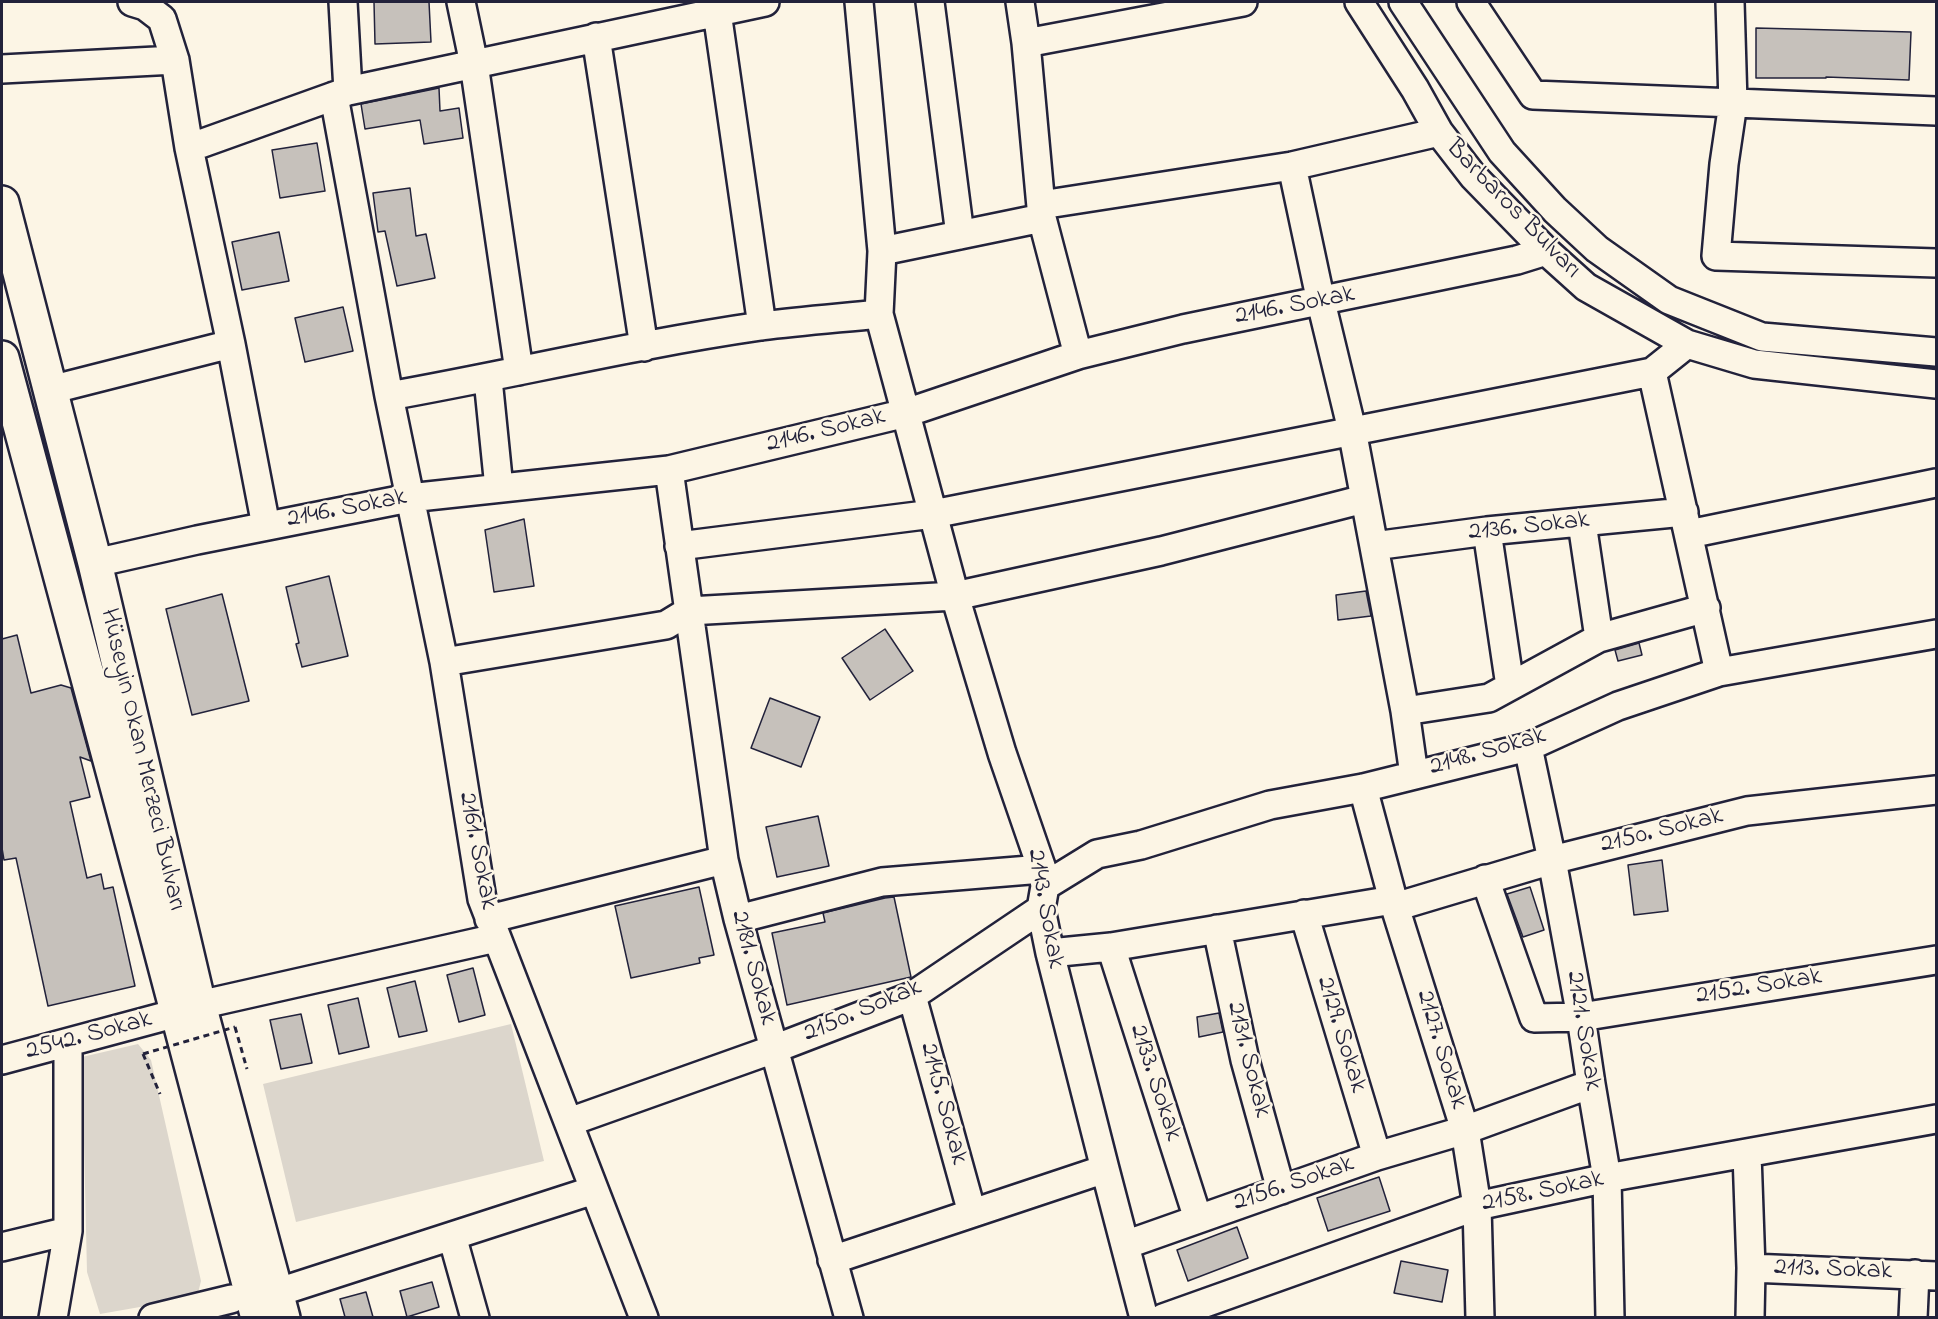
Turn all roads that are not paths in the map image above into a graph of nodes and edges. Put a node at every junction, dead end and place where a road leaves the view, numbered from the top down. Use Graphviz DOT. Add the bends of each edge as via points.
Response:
graph roads {
  1 [pos="343,2"];
  2 [pos="461,2"];
  3 [pos="765,2"];
  4 [pos="859,2"];
  5 [pos="930,2"];
  6 [pos="1020,2"];
  7 [pos="1243,2"];
  8 [pos="1359,2"];
  9 [pos="1404,2"];
  10 [pos="1471,2"];
  11 [pos="1730,2"];
  12 [pos="147,3"];
  13 [pos="717,12"];
  14 [pos="596,37"];
  15 [pos="1026,43"];
  16 [pos="175,60"];
  17 [pos="474,64"];
  18 [pos="2,69"];
  19 [pos="341,93"];
  20 [pos="1733,103"];
  21 [pos="1936,111"];
  22 [pos="1438,132"];
  23 [pos="189,148"];
  24 [pos="1292,166"];
  25 [pos="2,203"];
  26 [pos="1041,211"];
  27 [pos="960,235"];
  28 [pos="882,251"];
  29 [pos="1546,251"];
  30 [pos="1936,263"];
  31 [pos="1320,302"];
  32 [pos="879,314"];
  33 [pos="762,326"];
  34 [pos="231,344"];
  35 [pos="1687,344"];
  36 [pos="644,346"];
  37 [pos="1936,352"];
  38 [pos="1078,355"];
  39 [pos="2,358"];
  40 [pos="519,371"];
  41 [pos="1652,372"];
  42 [pos="488,379"];
  43 [pos="1936,384"];
  44 [pos="50,390"];
  45 [pos="388,396"];
  46 [pos="906,413"];
  47 [pos="1352,430"];
  48 [pos="669,470"];
  49 [pos="1936,483"];
  50 [pos="500,488"];
  51 [pos="408,498"];
  52 [pos="1364,499"];
  53 [pos="933,514"];
  54 [pos="1582,523"];
  55 [pos="1687,523"];
  56 [pos="266,526"];
  57 [pos="1487,531"];
  58 [pos="678,546"];
  59 [pos="1374,546"];
  60 [pos="95,563"];
  61 [pos="955,596"];
  62 [pos="1706,608"];
  63 [pos="689,610"];
  64 [pos="1936,634"];
  65 [pos="1599,638"];
  66 [pos="444,662"];
  67 [pos="1719,672"];
  68 [pos="1510,686"];
  69 [pos="1405,711"];
  70 [pos="1528,747"];
  71 [pos="1414,775"];
  72 [pos="1363,788"];
  73 [pos="1936,790"];
  74 [pos="723,860"];
  75 [pos="1552,860"];
  76 [pos="1485,879"];
  77 [pos="1042,888"];
  78 [pos="1394,903"];
  79 [pos="1304,914"];
  80 [pos="738,919"];
  81 [pos="493,929"];
  82 [pos="1217,929"];
  83 [pos="1110,947"];
  84 [pos="1050,953"];
  85 [pos="1936,960"];
  86 [pos="912,996"];
  87 [pos="188,1009"];
  88 [pos="1581,1017"];
  89 [pos="68,1043"];
  90 [pos="774,1049"];
  91 [pos="2,1060"];
  92 [pos="1590,1084"];
  93 [pos="1936,1119"];
  94 [pos="569,1122"];
  95 [pos="1465,1130"];
  96 [pos="1747,1154"];
  97 [pos="1377,1156"];
  98 [pos="1105,1169"];
  99 [pos="1607,1178"];
  100 [pos="594,1190"];
  101 [pos="1281,1190"];
  102 [pos="1477,1206"];
  103 [pos="972,1213"];
  104 [pos="1198,1219"];
  105 [pos="68,1231"];
  106 [pos="453,1236"];
  107 [pos="1125,1245"];
  108 [pos="2,1247"];
  109 [pos="832,1260"];
  110 [pos="1751,1268"];
  111 [pos="1926,1275"];
  112 [pos="233,1308"];
  113 [pos="291,1308"];
  114 [pos="53,1317"];
  115 [pos="153,1317"];
  116 [pos="258,1317"];
  117 [pos="475,1317"];
  118 [pos="644,1317"];
  119 [pos="849,1317"];
  120 [pos="1144,1317"];
  121 [pos="1163,1317"];
  122 [pos="1480,1317"];
  123 [pos="1610,1317"];
  124 [pos="1750,1317"];
  125 [pos="1913,1317"];
  1 -- 19 [label="street, 2161. Sokak"];
  2 -- 17 [label="street"];
  3 -- 13 [label="street"];
  4 -- 28 [label="street, 2143. Sokak"];
  5 -- 27 [label="street"];
  6 -- 15 [label="street"];
  7 -- 15 [label="street"];
  8 -- 22 [label="street, Barbaros Bulvarı"];
  9 -- 37 [label="street, Barbaros Bulvarı" via="1502,152 1597,249 1669,300 1762,337"];
  10 -- 20 [label="street" via="1533,94"];
  11 -- 20 [label="street"];
  12 -- 16 [label="street" via="162,19"];
  13 -- 14 [label="street"];
  13 -- 33 [label="street"];
  14 -- 17 [label="street"];
  14 -- 36 [label="street"];
  15 -- 26 [label="street"];
  16 -- 18 [label="street"];
  16 -- 23 [label="street"];
  17 -- 19 [label="street"];
  17 -- 40 [label="street"];
  19 -- 23 [label="street"];
  19 -- 45 [label="street, 2161. Sokak"];
  20 -- 21 [label="street"];
  20 -- 30 [label="street" via="1716,256"];
  22 -- 24 [label="street"];
  22 -- 29 [label="street, Barbaros Bulvarı" via="1473,176"];
  23 -- 34 [label="street"];
  24 -- 26 [label="street"];
  24 -- 31 [label="street"];
  25 -- 44 [label="main road, Hüseyin Okan Merzeci Bulvarı"];
  26 -- 27 [label="street"];
  26 -- 38 [label="street"];
  27 -- 28 [label="street"];
  28 -- 32 [label="street, 2143. Sokak"];
  29 -- 31 [label="street, 2146. Sokak"];
  29 -- 35 [label="street, Barbaros Bulvarı" via="1586,287"];
  31 -- 38 [label="street, 2146. Sokak"];
  31 -- 47 [label="street"];
  32 -- 33 [label="street"];
  32 -- 46 [label="street, 2143. Sokak"];
  33 -- 36 [label="street"];
  34 -- 44 [label="street"];
  34 -- 56 [label="street"];
  35 -- 41 [label="street"];
  35 -- 43 [label="street, Barbaros Bulvarı" via="1754,364"];
  36 -- 40 [label="street"];
  38 -- 46 [label="street, 2146. Sokak"];
  39 -- 87 [label="main road, Hüseyin Okan Merzeci Bulvarı" via="149,904"];
  40 -- 42 [label="street"];
  41 -- 47 [label="street"];
  41 -- 55 [label="street"];
  42 -- 45 [label="street"];
  42 -- 50 [label="street"];
  44 -- 60 [label="main road, Hüseyin Okan Merzeci Bulvarı"];
  45 -- 51 [label="street, 2161. Sokak"];
  46 -- 48 [label="street, 2146. Sokak"];
  46 -- 53 [label="street, 2143. Sokak"];
  47 -- 52 [label="street"];
  47 -- 53 [label="street"];
  48 -- 50 [label="street, 2146. Sokak"];
  48 -- 58 [label="street, 2181. Sokak"];
  49 -- 55 [label="street, 2136. Sokak"];
  50 -- 51 [label="street, 2146. Sokak"];
  51 -- 56 [label="street, 2146. Sokak"];
  51 -- 66 [label="street, 2161. Sokak"];
  52 -- 59 [label="street"];
  52 -- 61 [label="street" via="1161,551"];
  53 -- 58 [label="street"];
  53 -- 61 [label="street, 2143. Sokak"];
  54 -- 55 [label="street, 2136. Sokak"];
  54 -- 57 [label="street, 2136. Sokak"];
  54 -- 65 [label="street"];
  55 -- 62 [label="street"];
  56 -- 60 [label="street, 2146. Sokak"];
  57 -- 59 [label="street, 2136. Sokak"];
  57 -- 68 [label="street"];
  58 -- 63 [label="street, 2181. Sokak"];
  59 -- 69 [label="street"];
  60 -- 87 [label="main road, Hüseyin Okan Merzeci Bulvarı"];
  61 -- 63 [label="street"];
  61 -- 77 [label="street, 2143. Sokak"];
  62 -- 65 [label="street"];
  62 -- 67 [label="street"];
  63 -- 66 [label="street" via="666,625"];
  63 -- 74 [label="street, 2181. Sokak"];
  64 -- 67 [label="street, 2148. Sokak"];
  65 -- 68 [label="street"];
  66 -- 81 [label="street, 2161. Sokak" via="482,899"];
  67 -- 70 [label="street, 2148. Sokak" via="1618,706"];
  68 -- 69 [label="street" via="1489,698"];
  69 -- 71 [label="street"];
  70 -- 71 [label="street, 2148. Sokak"];
  70 -- 75 [label="street, 2121. Sokak"];
  71 -- 72 [label="street, 2148. Sokak"];
  72 -- 77 [label="street, 2148. Sokak" via="1270,805 1141,845 1097,854"];
  72 -- 78 [label="street, 2127. Sokak"];
  73 -- 75 [label="street, 2150. Sokak" via="1747,811"];
  74 -- 80 [label="street, 2181. Sokak"];
  74 -- 81 [label="street, 2542. Sokak"];
  75 -- 76 [label="street, 2150. Sokak"];
  75 -- 88 [label="street, 2121. Sokak"];
  76 -- 78 [label="street, 2150. Sokak"];
  76 -- 88 [label="street, 2152. Sokak" via="1534,1018"];
  77 -- 80 [label="street" via="882,882"];
  77 -- 84 [label="street, 2143. Sokak"];
  77 -- 86 [label="street, 2150. Sokak"];
  78 -- 79 [label="street, 2150. Sokak"];
  78 -- 95 [label="street, 2127. Sokak"];
  79 -- 82 [label="street, 2150. Sokak"];
  79 -- 97 [label="street, 2129. Sokak"];
  80 -- 90 [label="street, 2181. Sokak"];
  81 -- 87 [label="street, 2542. Sokak"];
  81 -- 94 [label="street, 2161. Sokak"];
  82 -- 83 [label="street, 2150. Sokak"];
  82 -- 101 [label="street, 2131. Sokak" via="1245,1060"];
  83 -- 84 [label="street, 2150. Sokak"];
  83 -- 104 [label="street, 2133. Sokak"];
  84 -- 98 [label="street, 2143. Sokak"];
  85 -- 88 [label="street, 2152. Sokak"];
  86 -- 90 [label="street, 2150. Sokak"];
  86 -- 103 [label="street, 2145. Sokak"];
  87 -- 89 [label="street, 2542. Sokak"];
  87 -- 112 [label="main road" via="171,1072"];
  87 -- 113 [label="main road" via="226,1044"];
  87 -- 116 [label="main road, Hüseyin Okan Merzeci Bulvarı"];
  88 -- 92 [label="street, 2121. Sokak"];
  89 -- 91 [label="street, 2542. Sokak"];
  89 -- 105 [label="street"];
  90 -- 94 [label="street, 2150. Sokak"];
  90 -- 109 [label="street, 2181. Sokak"];
  92 -- 95 [label="street, 2156. Sokak"];
  92 -- 99 [label="street, 2121. Sokak"];
  93 -- 96 [label="street, 2158. Sokak"];
  94 -- 100 [label="street, 2161. Sokak"];
  95 -- 97 [label="street, 2156. Sokak"];
  95 -- 102 [label="street, 2127. Sokak"];
  96 -- 99 [label="street, 2158. Sokak"];
  96 -- 110 [label="street"];
  97 -- 101 [label="street, 2156. Sokak"];
  98 -- 103 [label="street"];
  98 -- 107 [label="street, 2143. Sokak"];
  99 -- 102 [label="street, 2158. Sokak"];
  99 -- 123 [label="street, 2121. Sokak"];
  100 -- 106 [label="street"];
  100 -- 118 [label="street, 2161. Sokak"];
  101 -- 104 [label="street, 2156. Sokak"];
  102 -- 121 [label="street, 2158. Sokak"];
  102 -- 122 [label="street, 2127. Sokak"];
  103 -- 109 [label="street"];
  104 -- 107 [label="street, 2156. Sokak"];
  105 -- 108 [label="street"];
  105 -- 114 [label="street"];
  106 -- 113 [label="street"];
  106 -- 117 [label="street"];
  107 -- 120 [label="street, 2143. Sokak"];
  109 -- 119 [label="street, 2181. Sokak"];
  110 -- 111 [label="street, 2113. Sokak"];
  110 -- 124 [label="street"];
  111 -- 125 [label="street, 2113. Sokak"];
  112 -- 115 [label="street"];
}
